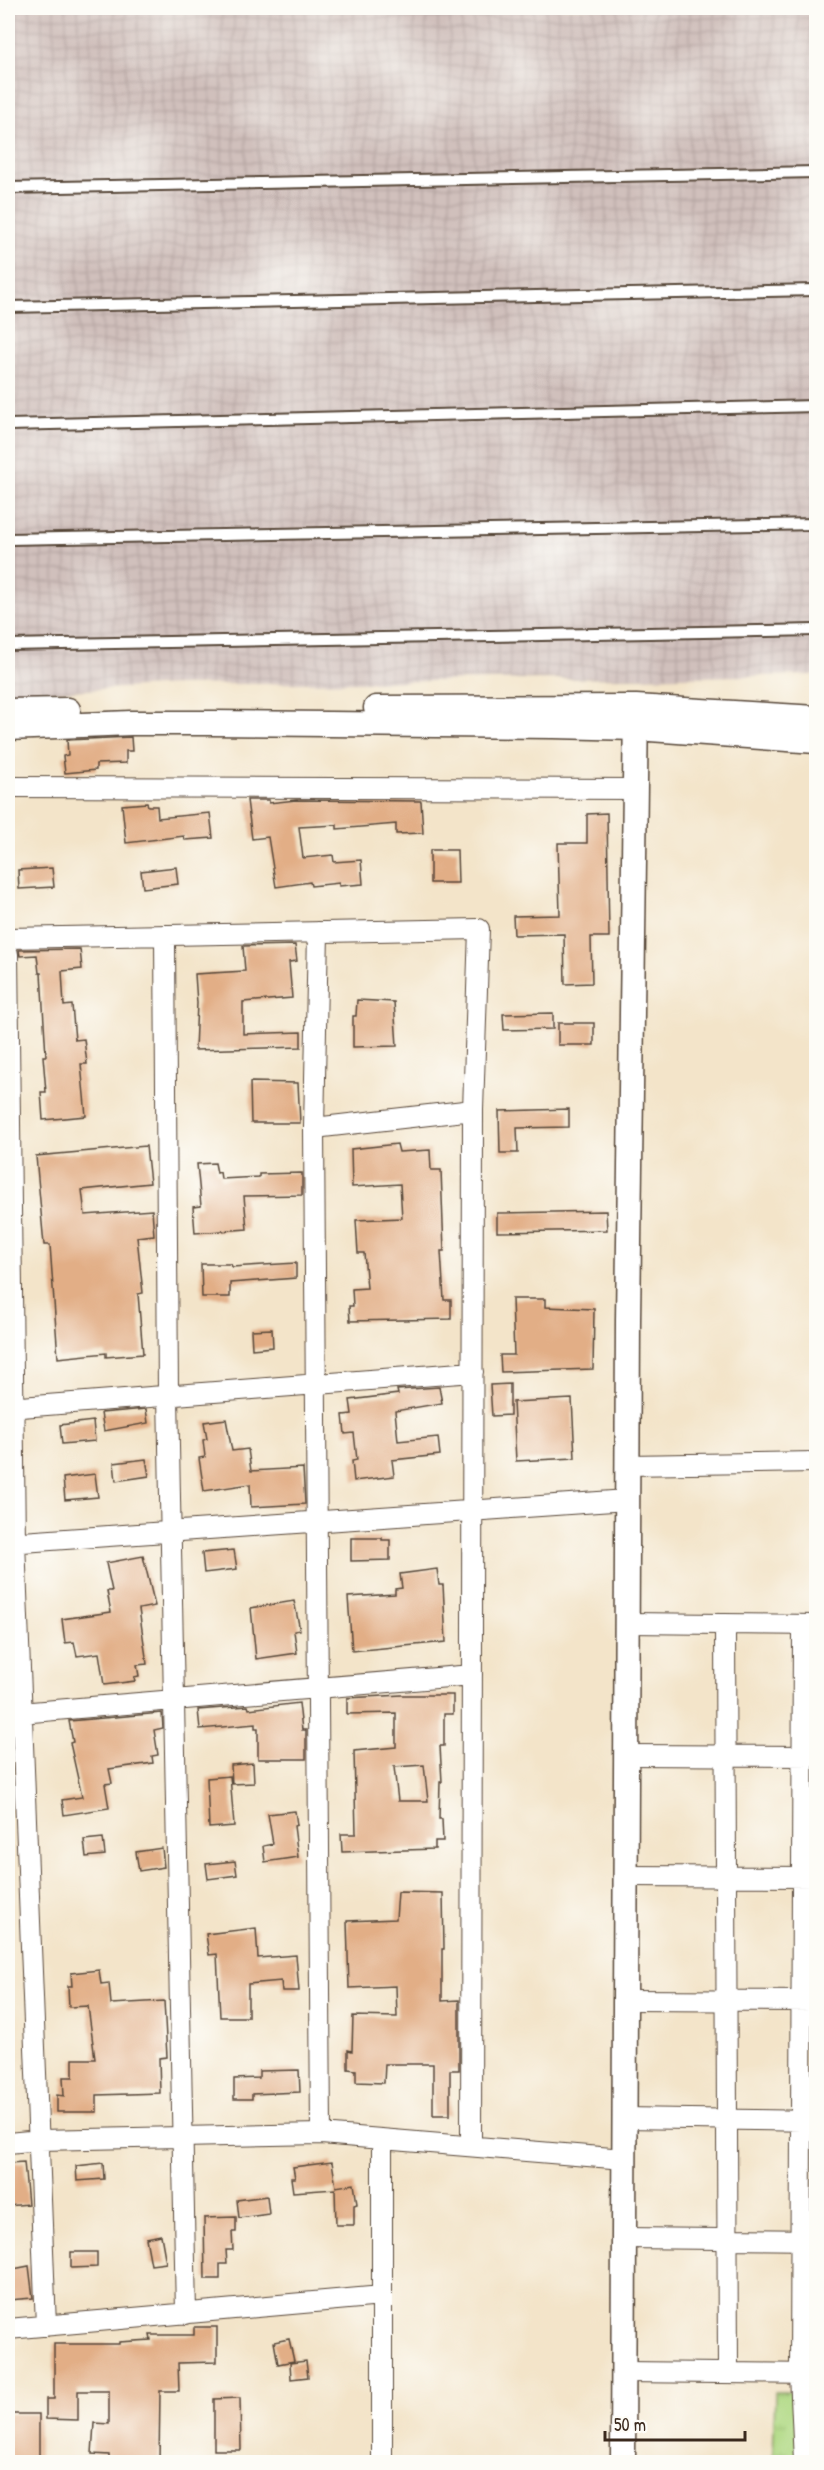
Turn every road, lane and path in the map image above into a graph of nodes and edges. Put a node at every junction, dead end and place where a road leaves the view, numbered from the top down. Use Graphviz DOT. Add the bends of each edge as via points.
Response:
graph roads {
  1 [pos="816,172"];
  2 [pos="8,188"];
  3 [pos="816,290"];
  4 [pos="8,307"];
  5 [pos="816,406"];
  6 [pos="8,425"];
  7 [pos="816,524"];
  8 [pos="8,539"];
  9 [pos="816,630"];
  10 [pos="8,645"];
  11 [pos="8,711"];
  12 [pos="636,717"];
  13 [pos="816,718"];
  14 [pos="8,728"];
  15 [pos="816,741"];
  16 [pos="8,787"];
  17 [pos="635,789"];
  18 [pos="318,932"];
  19 [pos="165,934"];
  20 [pos="8,938"];
  21 [pos="8,954"];
  22 [pos="473,1110"];
  23 [pos="314,1128"];
  24 [pos="473,1372"];
  25 [pos="316,1384"];
  26 [pos="168,1395"];
  27 [pos="10,1408"];
  28 [pos="816,1462"];
  29 [pos="627,1465"];
  30 [pos="627,1500"];
  31 [pos="473,1511"];
  32 [pos="317,1521"];
  33 [pos="171,1531"];
  34 [pos="11,1542"];
  35 [pos="627,1623"];
  36 [pos="725,1624"];
  37 [pos="810,1625"];
  38 [pos="472,1675"];
  39 [pos="318,1688"];
  40 [pos="174,1700"];
  41 [pos="15,1713"];
  42 [pos="626,1755"];
  43 [pos="726,1756"];
  44 [pos="810,1756"];
  45 [pos="625,1876"];
  46 [pos="726,1876"];
  47 [pos="809,1877"];
  48 [pos="624,2000"];
  49 [pos="727,2001"];
  50 [pos="809,2001"];
  51 [pos="624,2118"];
  52 [pos="727,2120"];
  53 [pos="809,2121"];
  54 [pos="321,2134"];
  55 [pos="183,2137"];
  56 [pos="381,2139"];
  57 [pos="40,2140"];
  58 [pos="8,2143"];
  59 [pos="471,2146"];
  60 [pos="624,2159"];
  61 [pos="623,2238"];
  62 [pos="728,2239"];
  63 [pos="809,2240"];
  64 [pos="382,2296"];
  65 [pos="186,2314"];
  66 [pos="46,2326"];
  67 [pos="8,2329"];
  68 [pos="623,2372"];
  69 [pos="728,2373"];
  70 [pos="808,2374"];
  71 [pos="382,2463"];
  72 [pos="623,2463"];
  73 [pos="804,2463"];
  1 -- 2 [label="lane"];
  3 -- 4 [label="lane"];
  5 -- 6 [label="lane"];
  7 -- 8 [label="lane"];
  9 -- 10 [label="lane"];
  11 -- 12 [label="street"];
  12 -- 13 [label="street"];
  12 -- 14 [label="street"];
  12 -- 15 [label="street"];
  12 -- 17 [label="street"];
  16 -- 17 [label="street"];
  17 -- 29 [label="street"];
  18 -- 19 [label="street"];
  18 -- 22 [label="street" via="479,929"];
  18 -- 23 [label="street"];
  19 -- 20 [label="street"];
  19 -- 26 [label="street"];
  21 -- 27 [label="street"];
  22 -- 23 [label="street"];
  22 -- 24 [label="street"];
  23 -- 25 [label="street"];
  24 -- 25 [label="street"];
  24 -- 31 [label="street"];
  25 -- 26 [label="street"];
  25 -- 32 [label="street"];
  26 -- 27 [label="street"];
  26 -- 33 [label="street"];
  27 -- 34 [label="street"];
  28 -- 29 [label="street"];
  29 -- 30 [label="street"];
  30 -- 31 [label="street"];
  30 -- 35 [label="street"];
  31 -- 32 [label="street"];
  31 -- 38 [label="street"];
  32 -- 33 [label="street"];
  32 -- 39 [label="street"];
  33 -- 34 [label="street"];
  33 -- 40 [label="street"];
  34 -- 41 [label="street"];
  35 -- 36 [label="street"];
  35 -- 42 [label="street"];
  36 -- 37 [label="street"];
  36 -- 43 [label="street"];
  37 -- 44 [label="street"];
  38 -- 39 [label="street"];
  38 -- 59 [label="street"];
  39 -- 40 [label="street"];
  39 -- 54 [label="street"];
  40 -- 41 [label="street"];
  40 -- 55 [label="street"];
  41 -- 57 [label="street"];
  42 -- 43 [label="street"];
  42 -- 45 [label="street"];
  43 -- 44 [label="street"];
  43 -- 46 [label="street"];
  44 -- 47 [label="street"];
  45 -- 46 [label="street"];
  45 -- 48 [label="street"];
  46 -- 47 [label="street"];
  46 -- 49 [label="street"];
  47 -- 50 [label="street"];
  48 -- 49 [label="street"];
  48 -- 51 [label="street"];
  49 -- 50 [label="street"];
  49 -- 52 [label="street"];
  50 -- 53 [label="street"];
  51 -- 52 [label="street"];
  51 -- 60 [label="street"];
  52 -- 53 [label="street"];
  52 -- 62 [label="street"];
  53 -- 63 [label="street"];
  54 -- 55 [label="street"];
  54 -- 56 [label="street"];
  55 -- 57 [label="street"];
  55 -- 65 [label="street"];
  56 -- 59 [label="street"];
  56 -- 64 [label="street"];
  57 -- 58 [label="street"];
  57 -- 66 [label="street"];
  59 -- 60 [label="street"];
  60 -- 61 [label="street"];
  61 -- 62 [label="street"];
  61 -- 68 [label="street"];
  62 -- 63 [label="street"];
  62 -- 69 [label="street"];
  63 -- 70 [label="street"];
  64 -- 65 [label="street"];
  64 -- 71 [label="street"];
  65 -- 66 [label="street"];
  66 -- 67 [label="street"];
  68 -- 69 [label="street"];
  68 -- 72 [label="street"];
  69 -- 70 [label="street"];
  70 -- 73 [label="street"];
}
